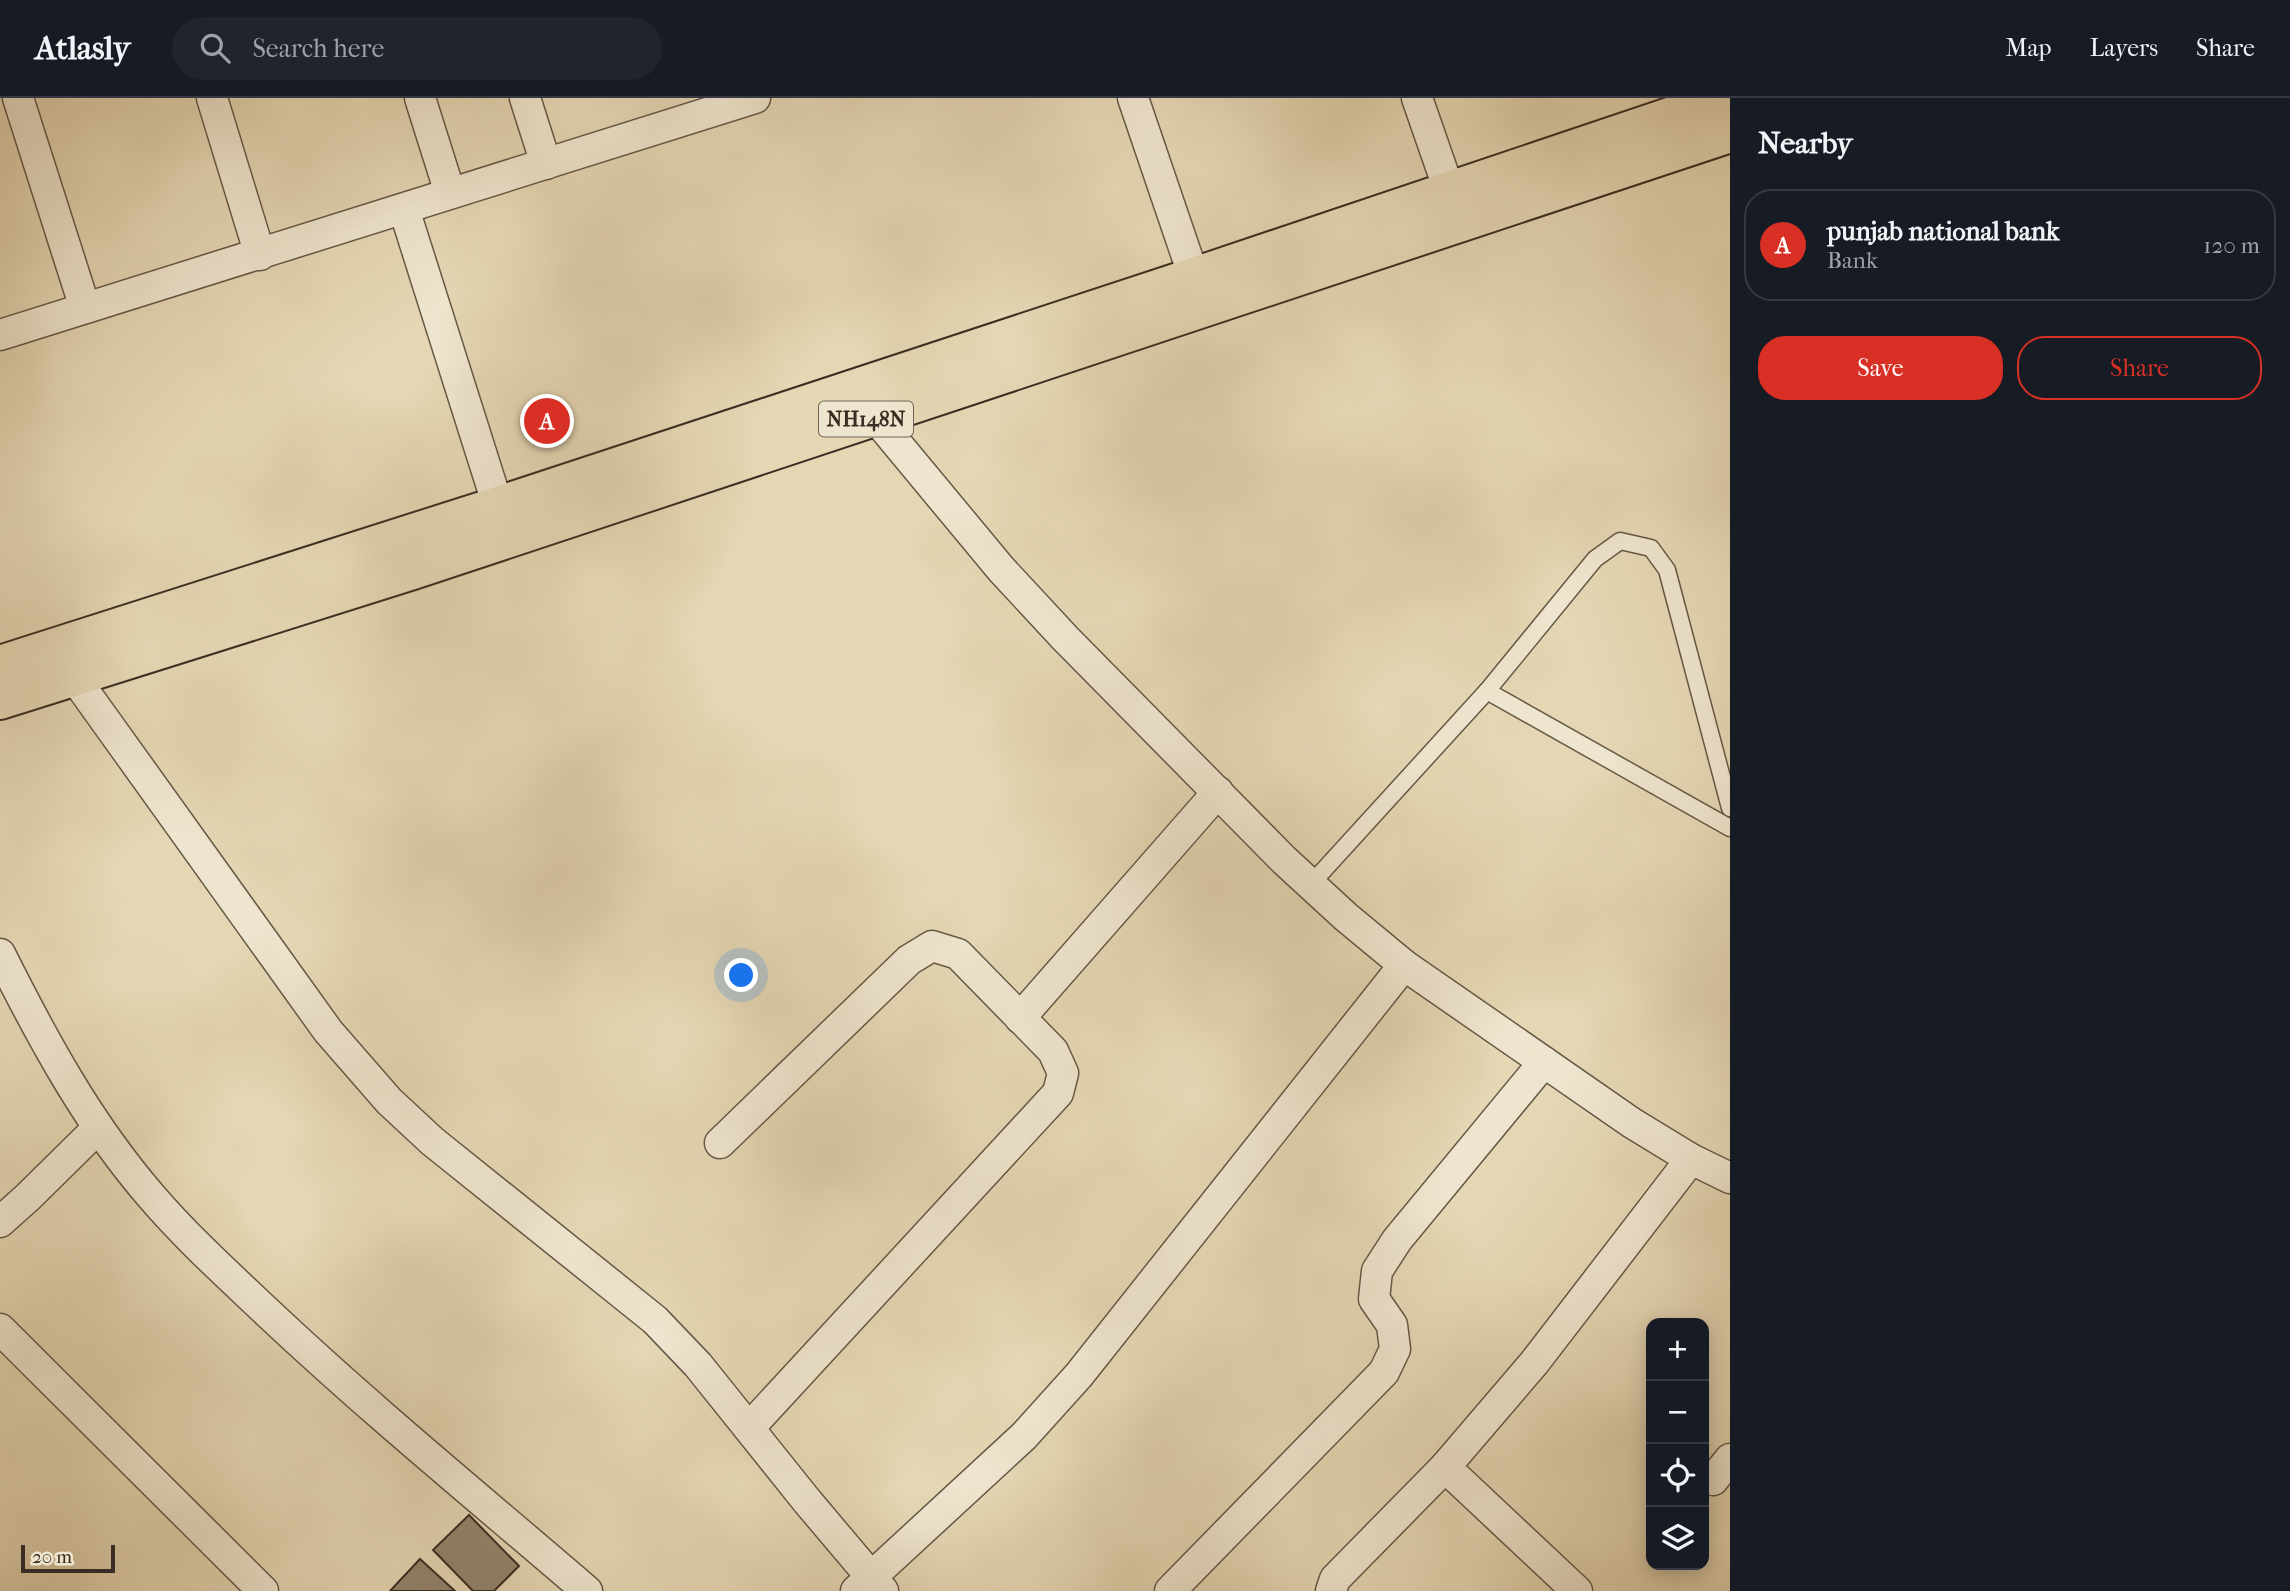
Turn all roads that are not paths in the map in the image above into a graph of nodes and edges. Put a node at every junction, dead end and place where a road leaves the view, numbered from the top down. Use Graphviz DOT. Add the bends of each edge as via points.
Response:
graph roads {
  1 [pos="18,98"];
  2 [pos="212,98"];
  3 [pos="420,98"];
  4 [pos="525,98"];
  5 [pos="755,98"];
  6 [pos="1133,98"];
  7 [pos="1418,98"];
  8 [pos="1726,98"];
  9 [pos="707,106"];
  10 [pos="1730,133"];
  11 [pos="546,164"];
  12 [pos="1449,190"];
  13 [pos="450,192"];
  14 [pos="404,209"];
  15 [pos="260,255"];
  16 [pos="1194,277"];
  17 [pos="85,308"];
  18 [pos="0,335"];
  19 [pos="874,416"];
  20 [pos="498,506"];
  21 [pos="0,665"];
  22 [pos="74,677"];
  23 [pos="1487,691"];
  24 [pos="0,701"];
  25 [pos="1218,793"];
  26 [pos="1730,808"];
  27 [pos="1730,828"];
  28 [pos="1311,884"];
  29 [pos="0,954"];
  30 [pos="1404,965"];
  31 [pos="1020,1018"];
  32 [pos="1544,1062"];
  33 [pos="98,1128"];
  34 [pos="720,1143"];
  35 [pos="1691,1159"];
  36 [pos="1730,1178"];
  37 [pos="0,1222"];
  38 [pos="0,1329"];
  39 [pos="749,1428"];
  40 [pos="1445,1467"];
  41 [pos="572,1586"];
  42 [pos="870,1586"];
  43 [pos="258,1589"];
  44 [pos="1170,1591"];
  45 [pos="1331,1591"];
  46 [pos="1577,1591"];
  1 -- 17 [label="street"];
  2 -- 15 [label="street"];
  3 -- 13 [label="street"];
  4 -- 11 [label="street"];
  5 -- 9 [label="street"];
  6 -- 16 [label="street"];
  7 -- 12 [label="street"];
  8 -- 12 [label="highway, NH148N"];
  9 -- 11 [label="street"];
  10 -- 19 [label="highway, NH148N"];
  11 -- 13 [label="street"];
  12 -- 16 [label="highway, NH148N"];
  13 -- 14 [label="street"];
  14 -- 15 [label="street"];
  14 -- 20 [label="street"];
  15 -- 17 [label="street"];
  16 -- 20 [label="highway, NH148N"];
  17 -- 18 [label="street"];
  19 -- 22 [label="highway, NH148N"];
  19 -- 25 [label="street" via="1001,569"];
  20 -- 21 [label="highway, NH148N"];
  22 -- 24 [label="highway, NH148N"];
  22 -- 39 [label="street" via="328,1031 389,1101 432,1141 655,1320"];
  23 -- 26 [label="lane" via="1595,559 1620,541 1651,548 1667,570"];
  23 -- 27 [label="lane"];
  23 -- 28 [label="lane"];
  25 -- 28 [label="street"];
  25 -- 31 [label="street"];
  28 -- 30 [label="street"];
  29 -- 33 [label="street" via="59,1066"];
  30 -- 32 [label="street"];
  30 -- 42 [label="street" via="1080,1375"];
  31 -- 34 [label="street" via="958,954 932,946 909,960"];
  31 -- 39 [label="street" via="1053,1051 1063,1073 1058,1093"];
  32 -- 35 [label="street"];
  32 -- 44 [label="street" via="1397,1240 1377,1271 1374,1299 1391,1325 1395,1349 1384,1372"];
  33 -- 37 [label="street"];
  33 -- 41 [label="street" via="150,1196 200,1249"];
  35 -- 36 [label="street"];
  35 -- 40 [label="street" via="1534,1363"];
  38 -- 43 [label="street"];
  39 -- 42 [label="street"];
  40 -- 45 [label="street" via="1335,1580"];
  40 -- 46 [label="street"];
}
